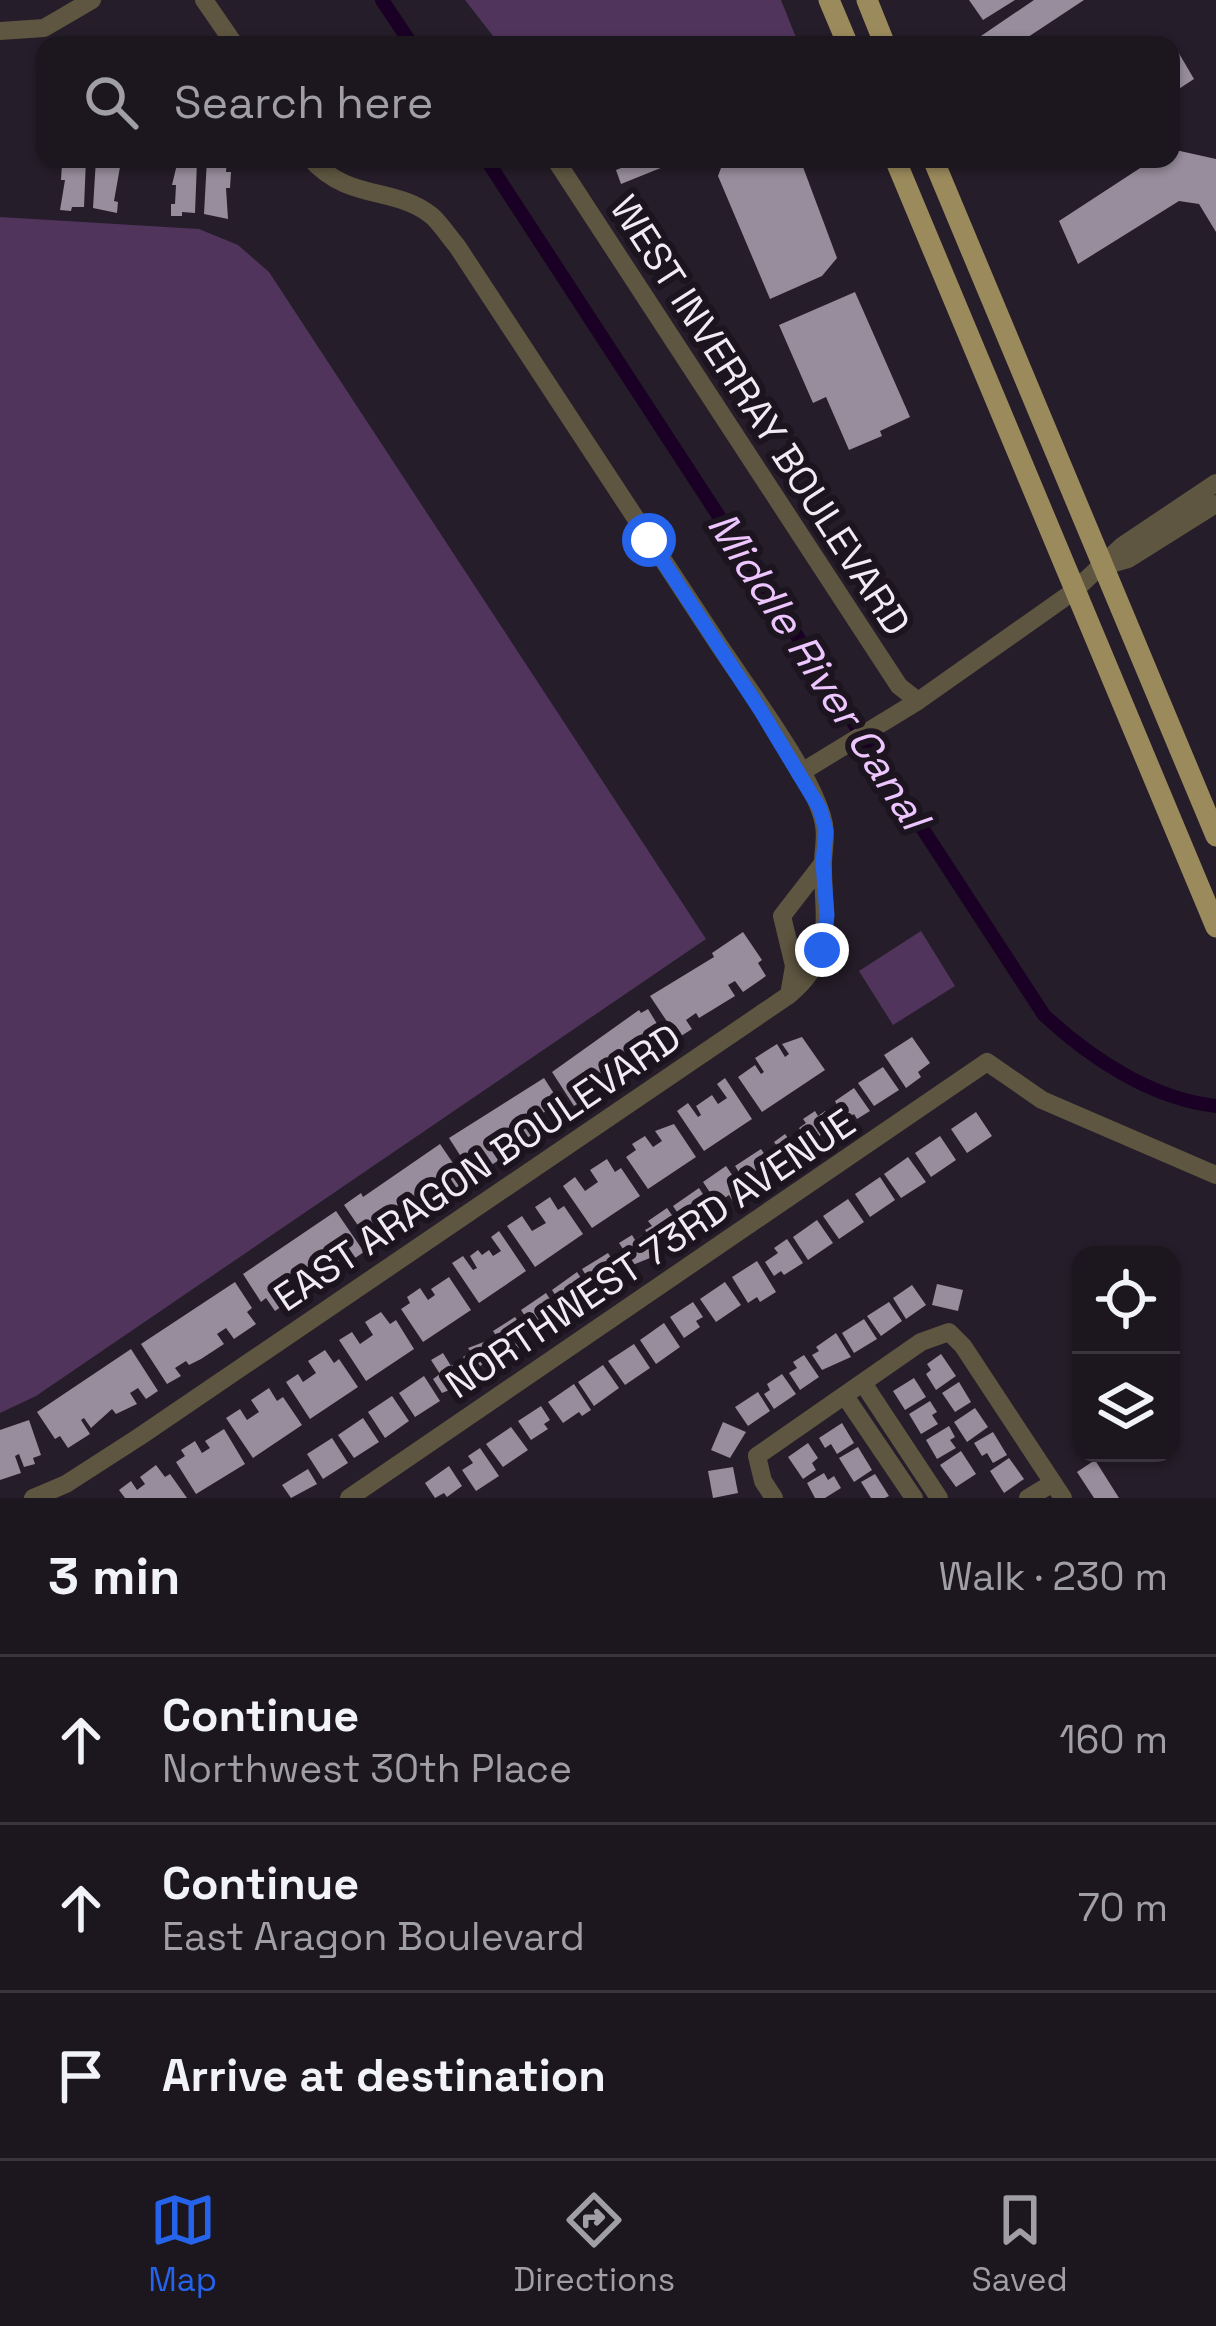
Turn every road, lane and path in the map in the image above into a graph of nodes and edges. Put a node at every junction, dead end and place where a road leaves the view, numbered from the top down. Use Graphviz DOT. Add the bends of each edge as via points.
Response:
graph roads {
  1 [pos="92,0"];
  2 [pos="204,0"];
  3 [pos="829,0"];
  4 [pos="867,0"];
  5 [pos="0,31"];
  6 [pos="229,36"];
  7 [pos="844,36"];
  8 [pos="881,36"];
  9 [pos="322,168"];
  10 [pos="561,168"];
  11 [pos="899,168"];
  12 [pos="937,168"];
  13 [pos="914,203"];
  14 [pos="964,234"];
  15 [pos="928,239"];
  16 [pos="980,271"];
  17 [pos="1216,483"];
  18 [pos="1216,504"];
  19 [pos="1102,567"];
  20 [pos="1074,591"];
  21 [pos="918,701"];
  22 [pos="800,773"];
  23 [pos="1216,836"];
  24 [pos="823,863"];
  25 [pos="1190,865"];
  26 [pos="1216,890"];
  27 [pos="796,896"];
  28 [pos="1216,927"];
  29 [pos="824,937"];
  30 [pos="789,995"];
  31 [pos="1216,1174"];
  32 [pos="863,1383"];
  33 [pos="845,1396"];
  34 [pos="1058,1490"];
  35 [pos="33,1498"];
  36 [pos="350,1498"];
  37 [pos="774,1498"];
  38 [pos="914,1498"];
  39 [pos="939,1498"];
  40 [pos="1028,1498"];
  1 -- 5 [label="street" via="44,28"];
  2 -- 6 [label="street"];
  3 -- 7 [label="main road"];
  4 -- 8 [label="main road"];
  9 -- 22 [label="street" via="358,192 412,205 457,246"];
  10 -- 21 [label="street, WEST INVERRAY BOULEVARD" via="899,686"];
  11 -- 13 [label="main road"];
  12 -- 14 [label="main road"];
  13 -- 14 [label="main road" via="945,230"];
  13 -- 15 [label="main road"];
  14 -- 16 [label="main road"];
  15 -- 16 [label="main road"];
  15 -- 20 [label="main road"];
  16 -- 19 [label="main road"];
  17 -- 19 [label="street"];
  18 -- 19 [label="street"];
  19 -- 20 [label="street"];
  19 -- 23 [label="main road"];
  20 -- 21 [label="street"];
  20 -- 25 [label="main road"];
  21 -- 22 [label="street"];
  22 -- 24 [label="street, EAST ARAGON BOULEVARD" via="826,831"];
  24 -- 27 [label="street"];
  24 -- 29 [label="street, EAST ARAGON BOULEVARD"];
  25 -- 26 [label="main road"];
  25 -- 28 [label="main road"];
  27 -- 29 [label="street" via="796,936"];
  27 -- 30 [label="street" via="782,916 794,966"];
  29 -- 30 [label="street, EAST ARAGON BOULEVARD" via="813,969"];
  30 -- 35 [label="street, EAST ARAGON BOULEVARD" via="139,1437"];
  31 -- 36 [label="street, NORTHWEST 73RD AVENUE" via="1042,1100 987,1062"];
  32 -- 33 [label="street"];
  32 -- 34 [label="street" via="920,1342 949,1332"];
  32 -- 39 [label="street"];
  33 -- 37 [label="street" via="757,1456"];
  33 -- 38 [label="street"];
  34 -- 40 [label="street"];
}
